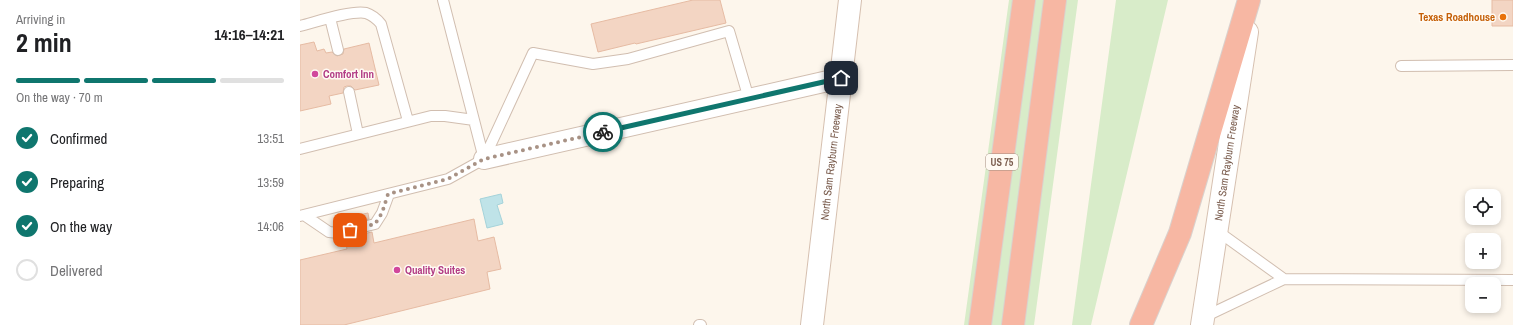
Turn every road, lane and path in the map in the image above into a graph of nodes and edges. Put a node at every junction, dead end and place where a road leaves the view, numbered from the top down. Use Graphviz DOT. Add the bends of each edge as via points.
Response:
graph roads {
  1 [pos="443,0"];
  2 [pos="850,0"];
  3 [pos="1024,0"];
  4 [pos="1055,0"];
  5 [pos="1248,0"];
  6 [pos="1252,0"];
  7 [pos="330,18"];
  8 [pos="300,26"];
  9 [pos="338,50"];
  10 [pos="1513,65"];
  11 [pos="1401,66"];
  12 [pos="841,78"];
  13 [pos="349,92"];
  14 [pos="749,99"];
  15 [pos="474,120"];
  16 [pos="408,121"];
  17 [pos="358,134"];
  18 [pos="300,149"];
  19 [pos="484,159"];
  20 [pos="388,194"];
  21 [pos="302,216"];
  22 [pos="1216,230"];
  23 [pos="1284,280"];
  24 [pos="1513,280"];
  25 [pos="1203,321"];
  26 [pos="812,325"];
  27 [pos="980,325"];
  28 [pos="1013,325"];
  29 [pos="1141,325"];
  1 -- 15 [label="lane"];
  2 -- 12 [label="main road, North Sam Rayburn Freeway"];
  3 -- 27 [label="highway, US 75"];
  4 -- 28 [label="highway, US 75"];
  5 -- 29 [label="highway" via="1180,233"];
  6 -- 22 [label="main road, North Sam Rayburn Freeway"];
  7 -- 8 [label="lane"];
  7 -- 9 [label="lane"];
  7 -- 16 [label="lane" via="366,13 381,24"];
  10 -- 11 [label="lane"];
  12 -- 14 [label="street"];
  12 -- 26 [label="main road, North Sam Rayburn Freeway"];
  13 -- 17 [label="lane"];
  14 -- 19 [label="street"];
  14 -- 19 [label="lane" via="730,31 628,58 593,64 533,53"];
  15 -- 16 [label="lane" via="431,116"];
  15 -- 19 [label="lane"];
  16 -- 17 [label="lane"];
  17 -- 18 [label="lane"];
  19 -- 20 [label="lane" via="448,179"];
  20 -- 21 [label="lane"];
  20 -- 21 [label="lane" via="382,213 375,224 338,233 329,232"];
  22 -- 23 [label="lane"];
  22 -- 25 [label="main road, North Sam Rayburn Freeway"];
  23 -- 24 [label="lane"];
  23 -- 25 [label="lane"];
}
